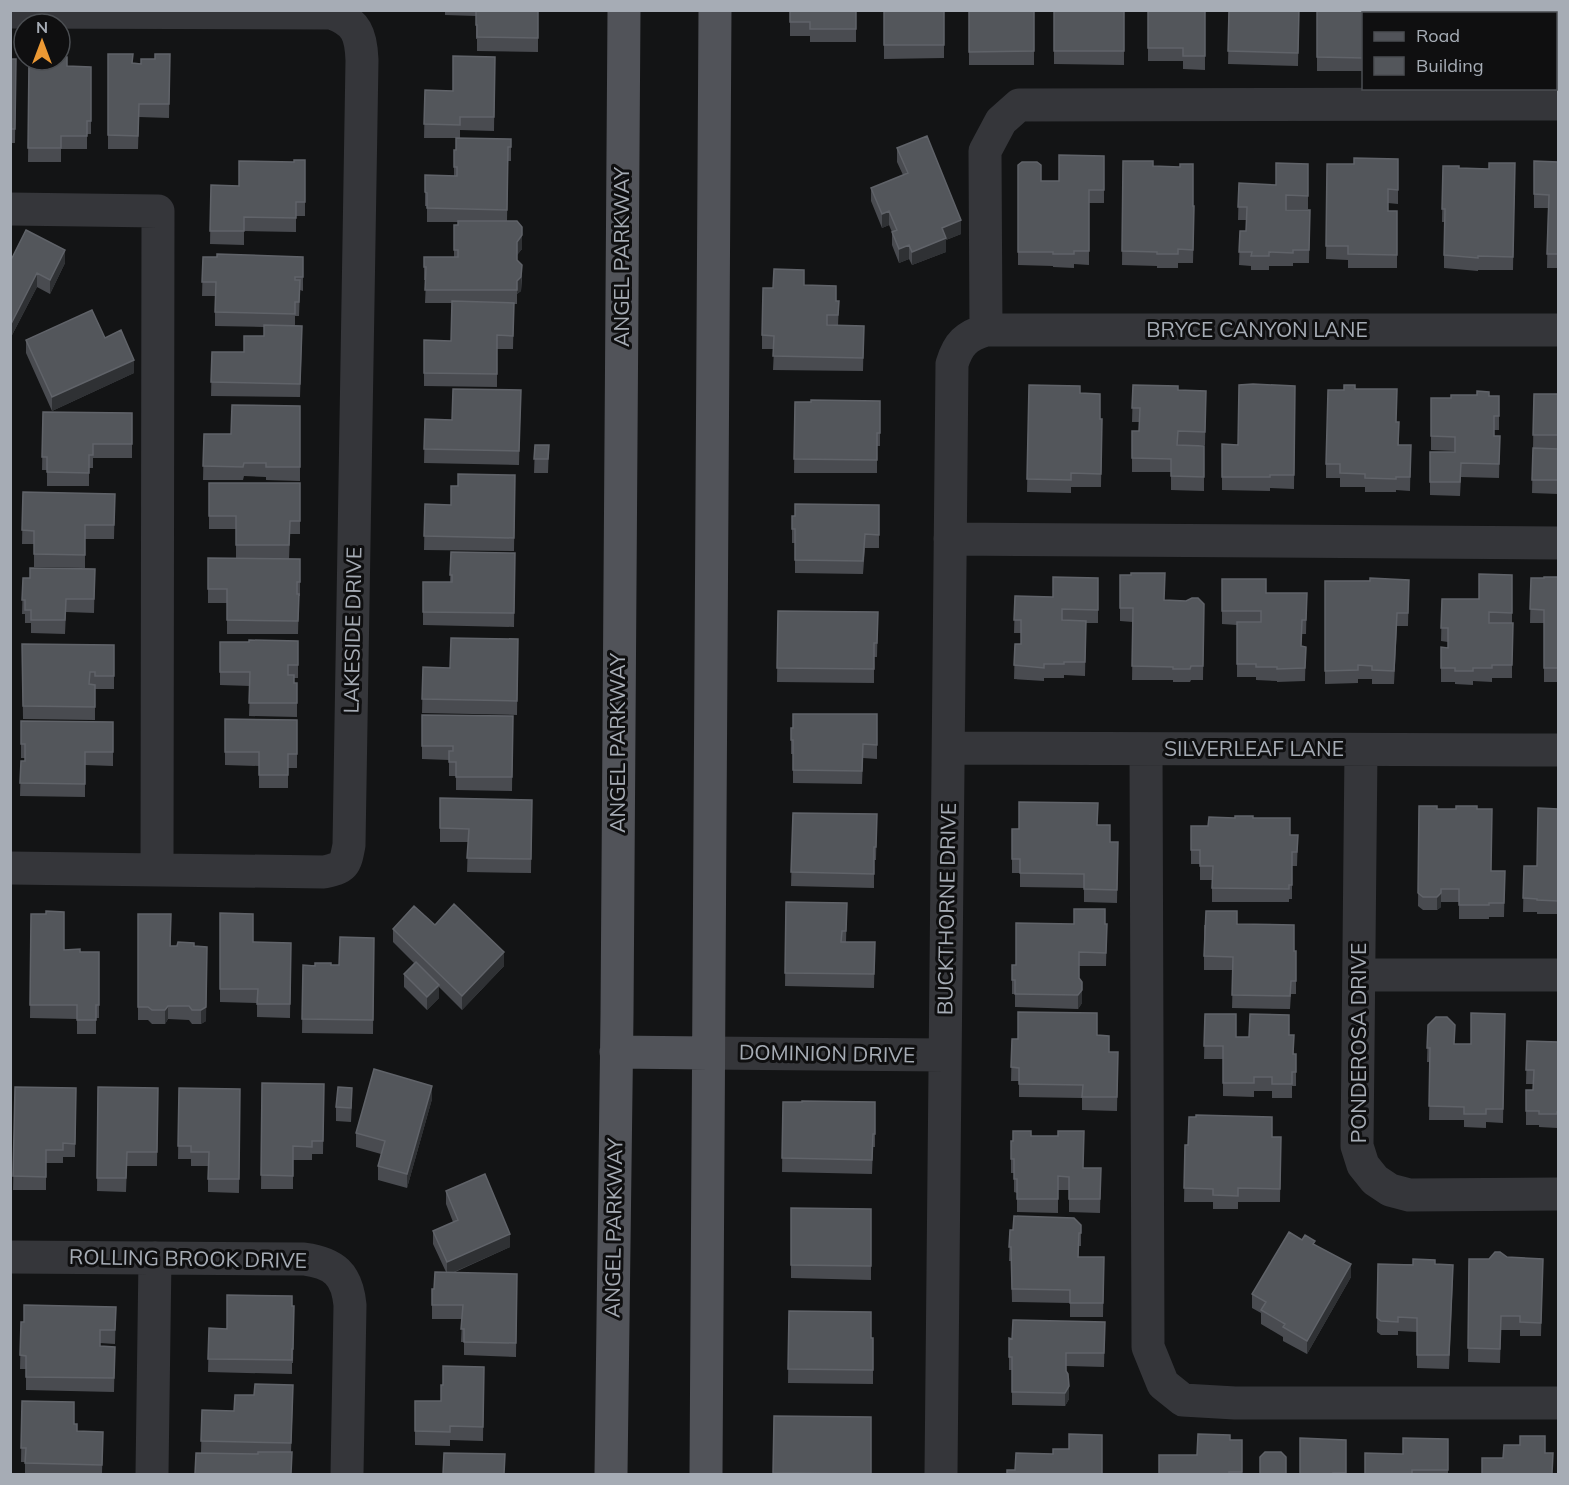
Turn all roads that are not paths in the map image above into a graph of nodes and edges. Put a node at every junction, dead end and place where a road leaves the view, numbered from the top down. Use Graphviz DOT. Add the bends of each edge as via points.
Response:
graph roads {
  1 [pos="624,10"];
  2 [pos="715,10"];
  3 [pos="10,12"];
  4 [pos="342,14"];
  5 [pos="1558,104"];
  6 [pos="10,209"];
  7 [pos="1558,330"];
  8 [pos="973,338"];
  9 [pos="950,539"];
  10 [pos="1558,543"];
  11 [pos="949,748"];
  12 [pos="1146,748"];
  13 [pos="1361,750"];
  14 [pos="1558,750"];
  15 [pos="10,868"];
  16 [pos="158,870"];
  17 [pos="1359,975"];
  18 [pos="1558,975"];
  19 [pos="616,1052"];
  20 [pos="708,1053"];
  21 [pos="945,1055"];
  22 [pos="1558,1194"];
  23 [pos="10,1257"];
  24 [pos="155,1258"];
  25 [pos="1558,1403"];
  26 [pos="152,1474"];
  27 [pos="347,1474"];
  28 [pos="611,1474"];
  29 [pos="706,1474"];
  30 [pos="941,1474"];
  1 -- 19 [label="main road, ANGEL PARKWAY"];
  2 -- 20 [label="main road"];
  3 -- 4 [label="street"];
  4 -- 16 [label="street, LAKESIDE DRIVE" via="360,38 363,60 350,845 346,862 338,869 324,872"];
  5 -- 8 [label="street, BUCKTHORNE DRIVE" via="1019,105 1001,121 985,151"];
  6 -- 16 [label="street" via="158,211"];
  7 -- 8 [label="street, BRYCE CANYON LANE"];
  8 -- 9 [label="street, BUCKTHORNE DRIVE" via="956,352 952,364"];
  9 -- 10 [label="street"];
  9 -- 11 [label="street, BUCKTHORNE DRIVE"];
  11 -- 12 [label="street, SILVERLEAF LANE"];
  11 -- 21 [label="street, BUCKTHORNE DRIVE"];
  12 -- 13 [label="street, SILVERLEAF LANE"];
  12 -- 25 [label="street" via="1148,1347 1163,1384 1183,1400 1234,1403"];
  13 -- 14 [label="street, SILVERLEAF LANE"];
  13 -- 17 [label="street, PONDEROSA DRIVE"];
  15 -- 16 [label="street, LAKESIDE DRIVE"];
  17 -- 18 [label="street"];
  17 -- 22 [label="street, PONDEROSA DRIVE" via="1357,1146 1363,1165 1375,1180 1390,1191 1409,1196"];
  19 -- 20 [label="main road"];
  19 -- 28 [label="main road, ANGEL PARKWAY"];
  20 -- 21 [label="street, DOMINION DRIVE"];
  20 -- 29 [label="main road"];
  21 -- 30 [label="street, BUCKTHORNE DRIVE"];
  23 -- 24 [label="street, ROLLING BROOK DRIVE"];
  24 -- 26 [label="street"];
  24 -- 27 [label="street, ROLLING BROOK DRIVE" via="304,1259 332,1267 342,1278 349,1291 350,1305"];
}
